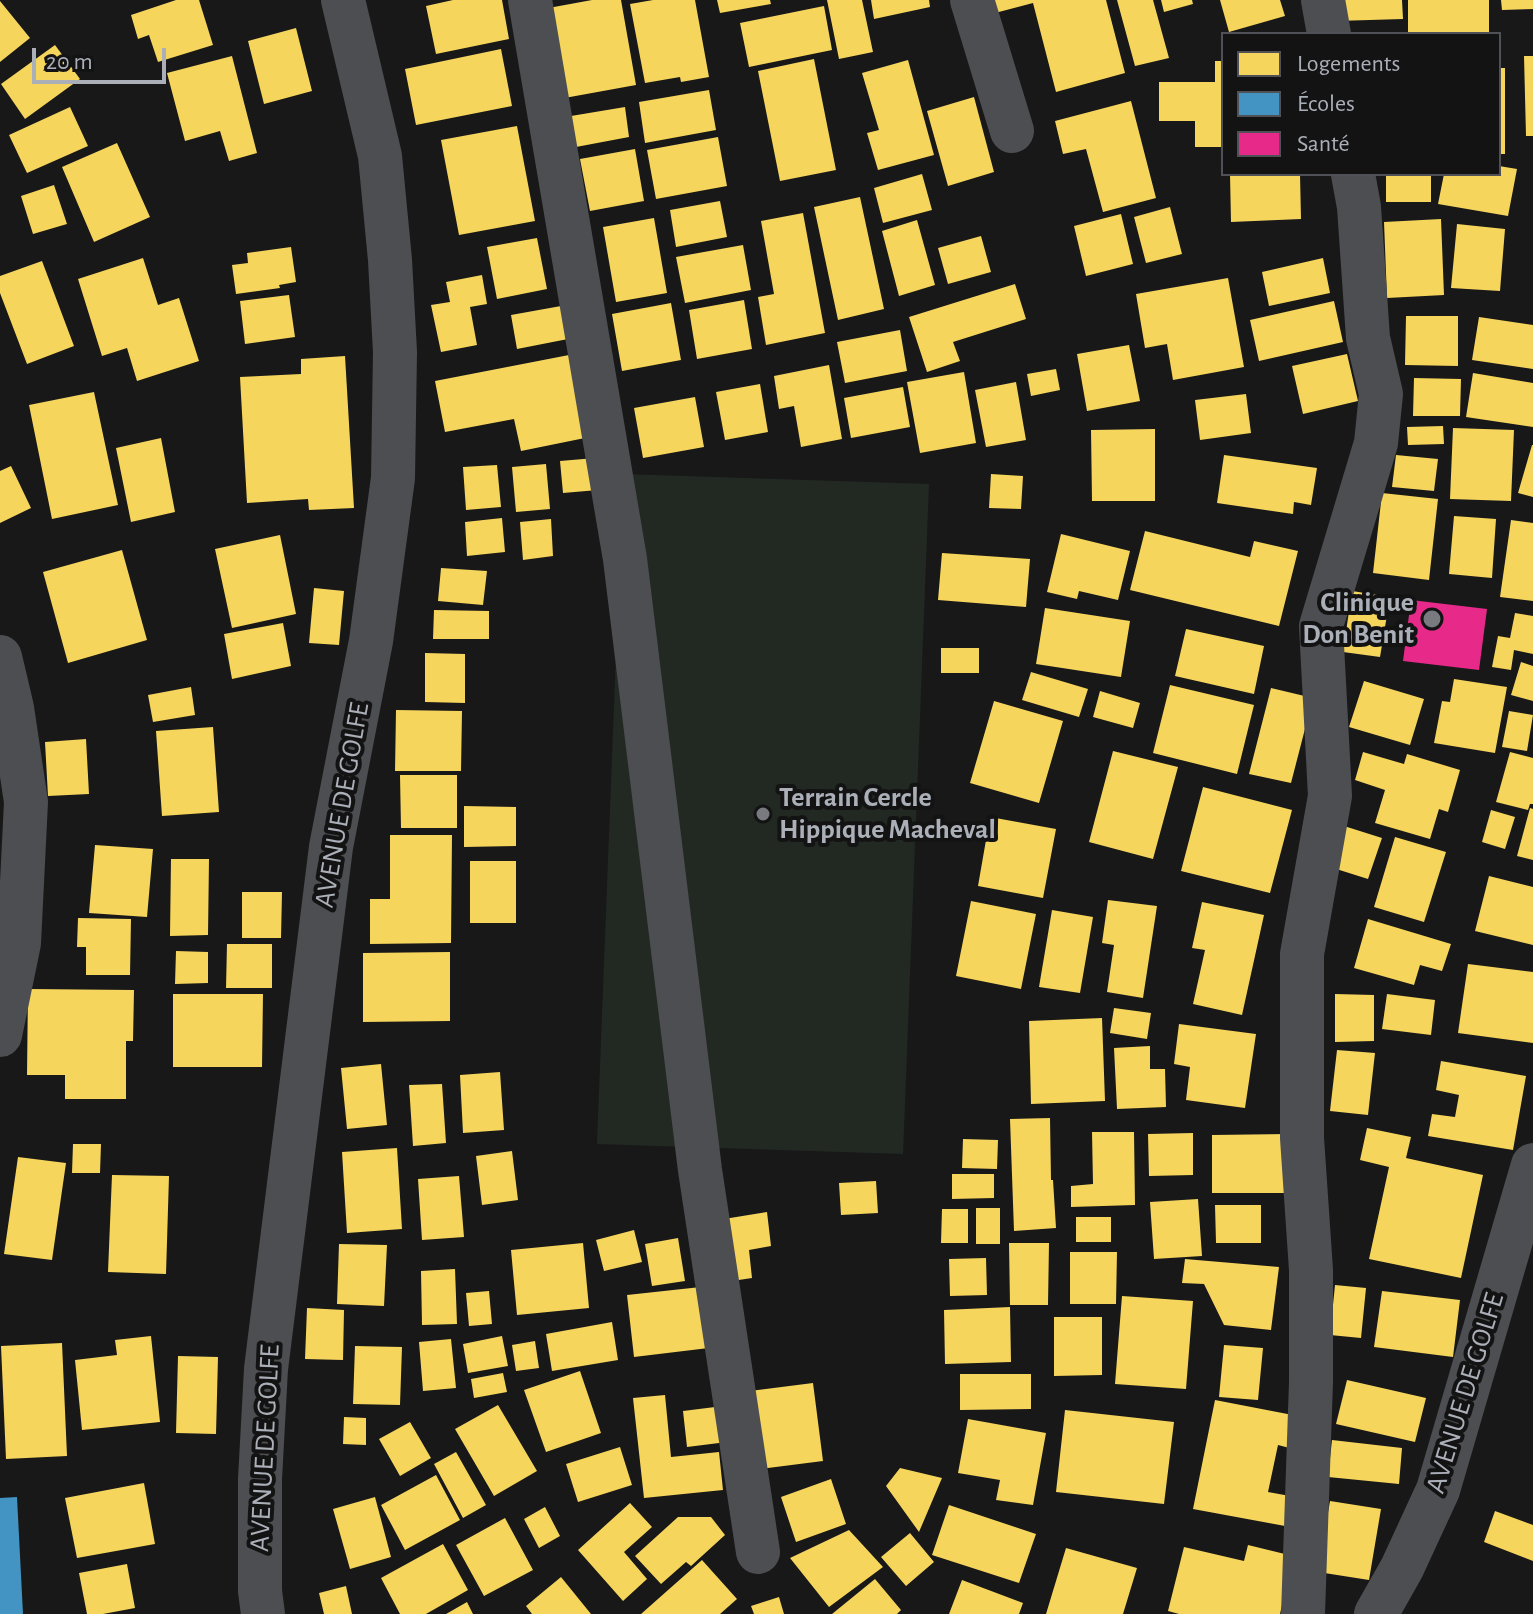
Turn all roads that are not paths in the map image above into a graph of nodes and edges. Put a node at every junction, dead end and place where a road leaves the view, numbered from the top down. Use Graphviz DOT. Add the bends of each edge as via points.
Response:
graph roads {
  1 [pos="343,0"];
  2 [pos="530,0"];
  3 [pos="972,0"];
  4 [pos="1323,0"];
  5 [pos="1329,32"];
  6 [pos="1012,131"];
  7 [pos="1353,176"];
  8 [pos="0,657"];
  9 [pos="0,1035"];
  10 [pos="1533,1165"];
  11 [pos="758,1552"];
  12 [pos="263,1614"];
  13 [pos="1303,1614"];
  14 [pos="1376,1614"];
  1 -- 12 [label="street, AVENUE DE GOLFE" via="380,156 395,352 393,478 371,641 331,847 266,1369 260,1479"];
  2 -- 11 [label="street" via="625,559 700,1170"];
  3 -- 6 [label="street"];
  4 -- 5 [label="street"];
  7 -- 13 [label="street" via="1368,338 1381,394 1376,443 1321,626 1330,796 1302,954 1302,1138 1311,1270"];
  8 -- 9 [label="street" via="26,802 19,943"];
  10 -- 14 [label="street, AVENUE DE GOLFE" via="1438,1490"];
}
